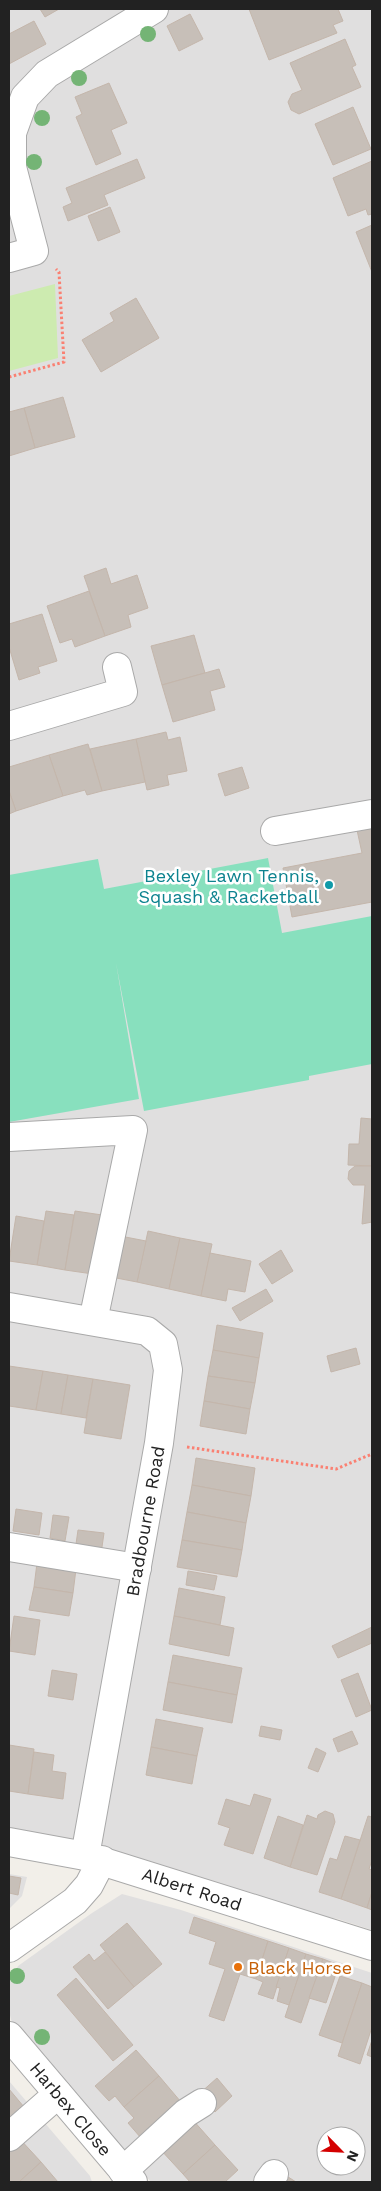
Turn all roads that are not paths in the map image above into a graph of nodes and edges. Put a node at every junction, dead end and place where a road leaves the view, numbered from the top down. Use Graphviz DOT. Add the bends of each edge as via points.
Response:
graph roads {
  1 [pos="154,9"];
  2 [pos="21,254"];
  3 [pos="123,691"];
  4 [pos="9,726"];
  5 [pos="372,814"];
  6 [pos="276,831"];
  7 [pos="9,1137"];
  8 [pos="9,1307"];
  9 [pos="93,1321"];
  10 [pos="9,1547"];
  11 [pos="137,1568"];
  12 [pos="9,1842"];
  13 [pos="93,1858"];
  14 [pos="372,1946"];
  15 [pos="9,1948"];
  16 [pos="9,2036"];
  17 [pos="58,2094"];
  18 [pos="202,2103"];
  19 [pos="9,2137"];
  20 [pos="128,2176"];
  1 -- 2 [label="street" via="47,74 25,97 12,133 12,167"];
  3 -- 4 [label="street"];
  5 -- 6 [label="street"];
  7 -- 9 [label="street" via="133,1130"];
  8 -- 9 [label="street, Bradbourne Road"];
  9 -- 11 [label="street, Bradbourne Road" via="147,1331 163,1344 168,1370"];
  10 -- 11 [label="street"];
  11 -- 13 [label="street, Bradbourne Road"];
  12 -- 13 [label="street, Albert Road"];
  13 -- 14 [label="street, Albert Road"];
  13 -- 15 [label="street" via="89,1885 75,1901"];
  16 -- 17 [label="street, Harbex Close"];
  17 -- 19 [label="street"];
  17 -- 20 [label="street, Harbex Close"];
  18 -- 20 [label="street" via="186,2114"];
}
